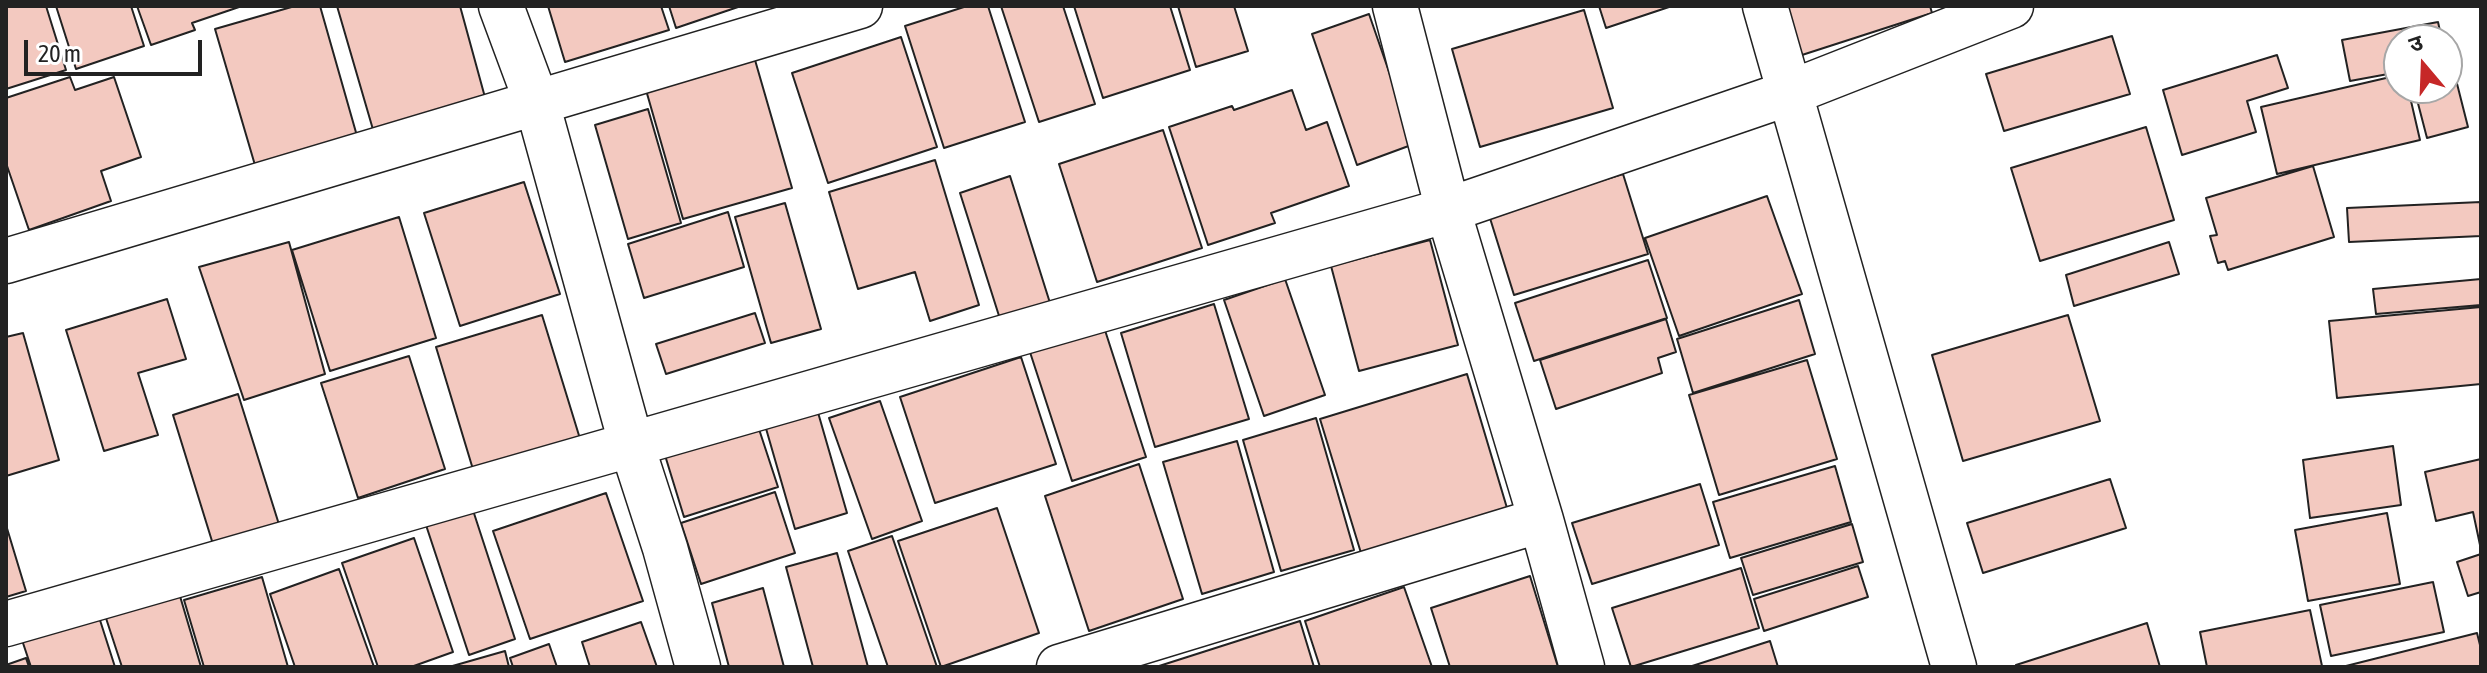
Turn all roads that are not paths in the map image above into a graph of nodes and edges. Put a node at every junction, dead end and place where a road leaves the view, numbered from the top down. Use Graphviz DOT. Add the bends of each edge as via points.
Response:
graph roads {
  1 [pos="501,6"];
  2 [pos="860,6"];
  3 [pos="1395,6"];
  4 [pos="1765,6"];
  5 [pos="2011,6"];
  6 [pos="1792,92"];
  7 [pos="537,103"];
  8 [pos="1448,210"];
  9 [pos="6,261"];
  10 [pos="631,443"];
  11 [pos="1541,520"];
  12 [pos="6,624"];
  13 [pos="698,667"];
  14 [pos="1059,667"];
  15 [pos="1582,667"];
  16 [pos="1954,667"];
  1 -- 7 [label="street"];
  2 -- 7 [label="street"];
  3 -- 8 [label="street"];
  4 -- 6 [label="street"];
  5 -- 6 [label="street"];
  6 -- 8 [label="street"];
  6 -- 16 [label="street"];
  7 -- 9 [label="street"];
  7 -- 10 [label="street"];
  8 -- 10 [label="street"];
  8 -- 11 [label="street"];
  10 -- 12 [label="street"];
  10 -- 13 [label="street"];
  11 -- 14 [label="street"];
  11 -- 15 [label="street"];
}
